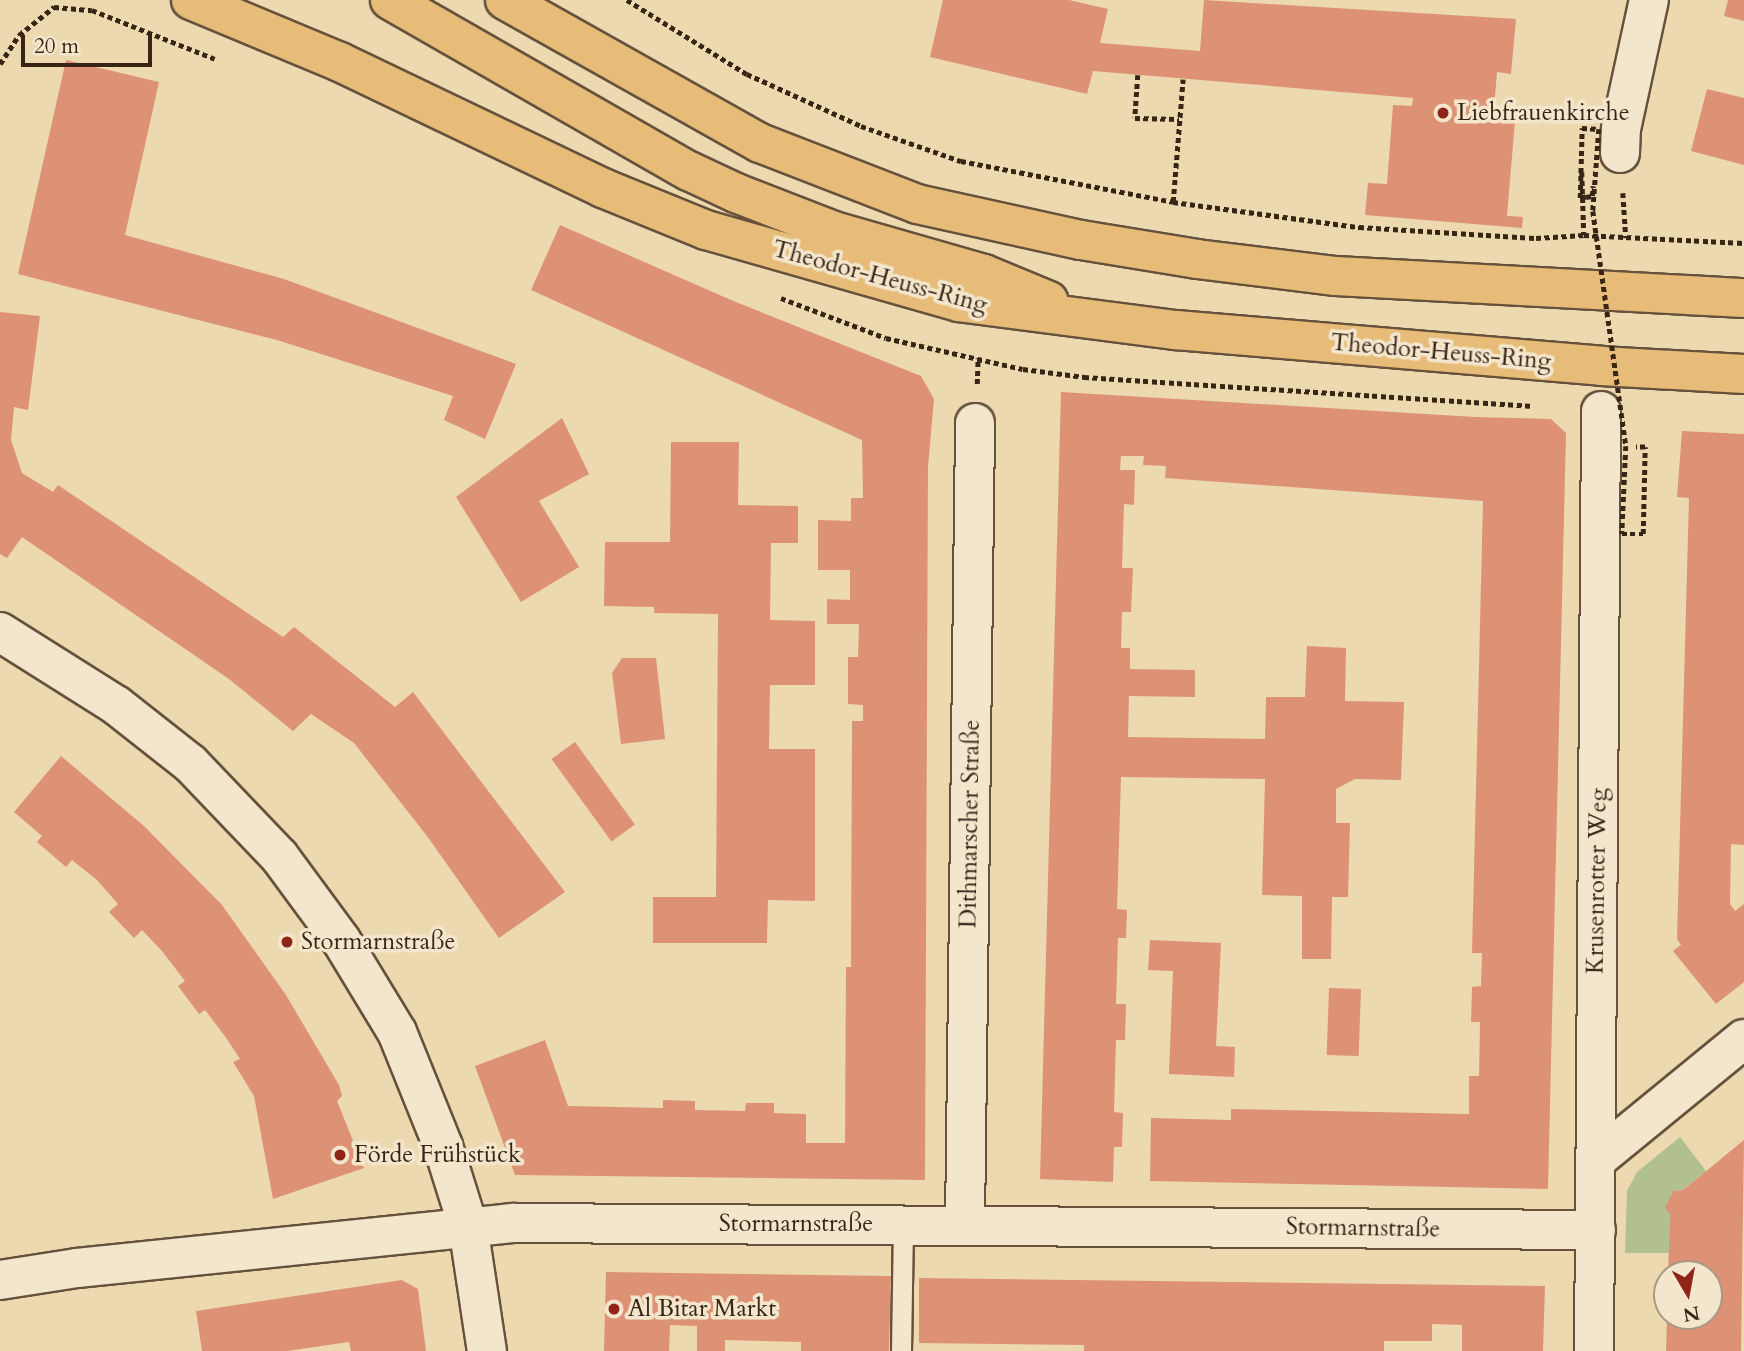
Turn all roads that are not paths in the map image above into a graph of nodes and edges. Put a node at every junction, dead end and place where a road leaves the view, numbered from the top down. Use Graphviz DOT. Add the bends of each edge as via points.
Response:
graph roads {
  1 [pos="191,0"];
  2 [pos="390,0"];
  3 [pos="505,0"];
  4 [pos="1649,0"];
  5 [pos="1620,153"];
  6 [pos="1744,298"];
  7 [pos="1103,323"];
  8 [pos="1744,374"];
  9 [pos="1601,411"];
  10 [pos="975,424"];
  11 [pos="0,632"];
  12 [pos="1744,1040"];
  13 [pos="1596,1160"];
  14 [pos="903,1224"];
  15 [pos="965,1224"];
  16 [pos="468,1226"];
  17 [pos="1596,1230"];
  18 [pos="0,1280"];
  19 [pos="487,1351"];
  20 [pos="901,1351"];
  21 [pos="1594,1351"];
  1 -- 7 [label="highway, Theodor-Heuss-Ring" via="340,62 603,188 706,230 959,302"];
  2 -- 7 [label="highway" via="689,171 736,193 834,231 984,274"];
  3 -- 6 [label="highway" via="760,143 917,204 1081,240 1336,276"];
  4 -- 5 [label="street" via="1623,117"];
  7 -- 8 [label="highway, Theodor-Heuss-Ring"];
  9 -- 13 [label="street, Krusenrotter Weg"];
  10 -- 15 [label="street, Dithmarscher Straße"];
  11 -- 16 [label="street" via="72,675 154,733 237,808 279,856 341,940 397,1032 443,1146"];
  12 -- 13 [label="street"];
  13 -- 17 [label="street, Krusenrotter Weg"];
  14 -- 15 [label="street, Stormarnstraße"];
  14 -- 16 [label="street, Stormarnstraße"];
  14 -- 20 [label="lane"];
  15 -- 17 [label="street, Stormarnstraße"];
  16 -- 18 [label="street, Stormarnstraße"];
  16 -- 19 [label="street"];
  17 -- 21 [label="street, Krusenrotter Weg"];
}
